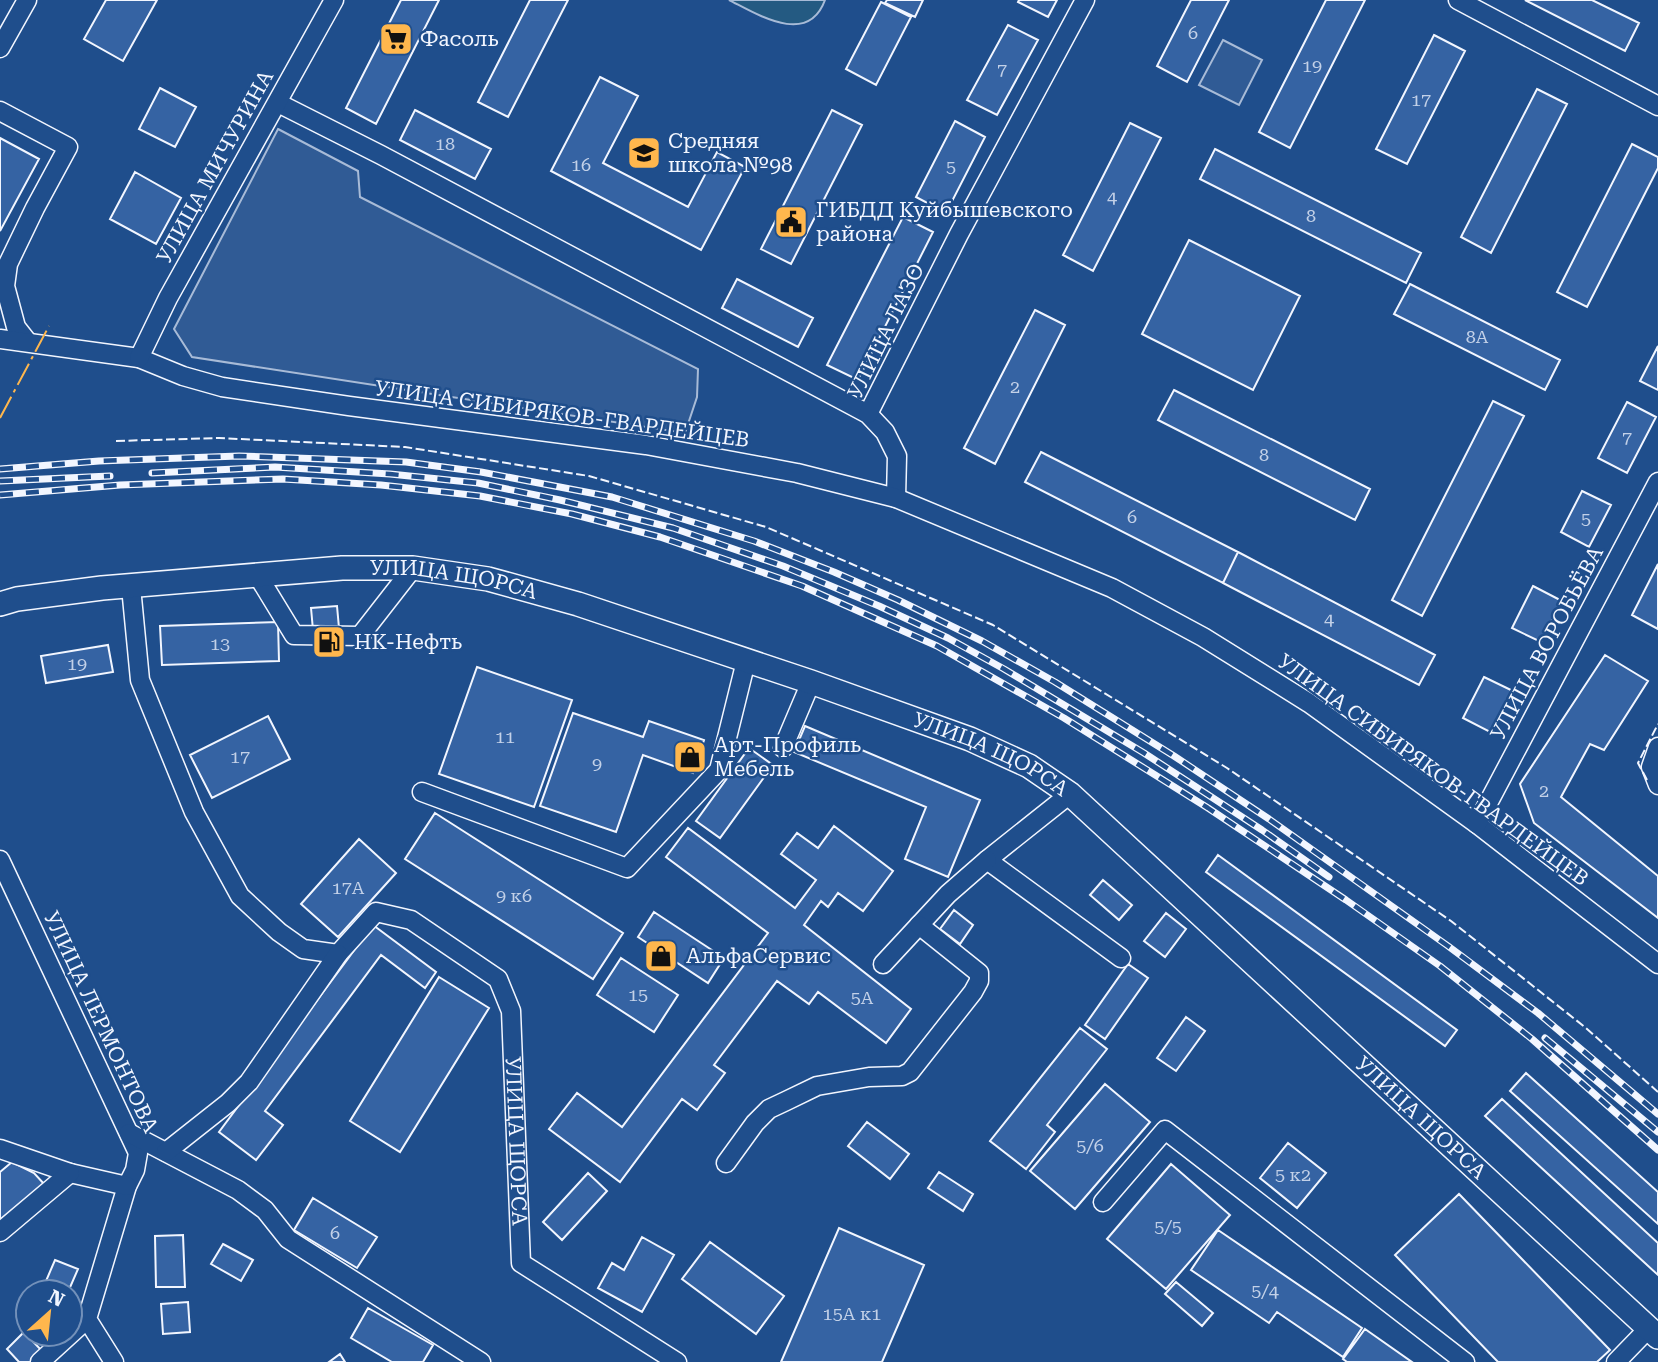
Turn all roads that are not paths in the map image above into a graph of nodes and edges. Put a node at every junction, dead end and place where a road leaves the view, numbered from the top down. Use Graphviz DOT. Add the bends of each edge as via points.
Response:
graph roads {
  1 [pos="27,0"];
  2 [pos="334,0"];
  3 [pos="1085,0"];
  4 [pos="1458,0"];
  5 [pos="0,48"];
  6 [pos="278,103"];
  7 [pos="1658,106"];
  8 [pos="0,111"];
  9 [pos="0,339"];
  10 [pos="27,341"];
  11 [pos="139,358"];
  12 [pos="869,414"];
  13 [pos="1658,482"];
  14 [pos="896,498"];
  15 [pos="413,568"];
  16 [pos="258,576"];
  17 [pos="131,587"];
  18 [pos="0,604"];
  19 [pos="746,661"];
  20 [pos="811,682"];
  21 [pos="1658,747"];
  22 [pos="783,748"];
  23 [pos="1658,785"];
  24 [pos="422,792"];
  25 [pos="1070,794"];
  26 [pos="1477,824"];
  27 [pos="0,860"];
  28 [pos="987,860"];
  29 [pos="919,925"];
  30 [pos="338,954"];
  31 [pos="1121,958"];
  32 [pos="883,964"];
  33 [pos="1658,964"];
  34 [pos="129,1133"];
  35 [pos="2,1152"];
  36 [pos="166,1152"];
  37 [pos="726,1163"];
  38 [pos="70,1173"];
  39 [pos="127,1186"];
  40 [pos="1103,1202"];
  41 [pos="0,1232"];
  42 [pos="88,1319"];
  43 [pos="1653,1333"];
  44 [pos="40,1362"];
  45 [pos="114,1362"];
  46 [pos="481,1362"];
  47 [pos="677,1362"];
  48 [pos="1465,1362"];
  49 [pos="1616,1362"];
  1 -- 5 [label="street"];
  2 -- 6 [label="street, УЛИЦА МИЧУРИНА"];
  3 -- 12 [label="street, УЛИЦА ЛАЗО"];
  4 -- 7 [label="street"];
  6 -- 11 [label="street, УЛИЦА МИЧУРИНА"];
  6 -- 12 [label="street"];
  8 -- 10 [label="street" via="68,147 8,264 5,286 16,327"];
  9 -- 10 [label="street, УЛИЦА СИБИРЯКОВ-ГВАРДЕЙЦЕВ"];
  10 -- 11 [label="street, УЛИЦА СИБИРЯКОВ-ГВАРДЕЙЦЕВ"];
  11 -- 14 [label="street, УЛИЦА СИБИРЯКОВ-ГВАРДЕЙЦЕВ" via="222,387 646,445 797,473"];
  12 -- 14 [label="street, УЛИЦА ЛАЗО" via="897,456"];
  13 -- 26 [label="street, УЛИЦА ВОРОБЬЁВА"];
  14 -- 26 [label="street, УЛИЦА СИБИРЯКОВ-ГВАРДЕЙЦЕВ" via="1112,588 1203,637 1309,703"];
  15 -- 16 [label="main road, УЛИЦА ЩОРСА" via="342,568"];
  15 -- 16 [label="street" via="360,636 294,635"];
  15 -- 19 [label="main road, УЛИЦА ЩОРСА" via="488,579 578,604"];
  16 -- 17 [label="main road, УЛИЦА ЩОРСА"];
  17 -- 18 [label="main road, УЛИЦА ЩОРСА"];
  17 -- 30 [label="street" via="140,680 194,813 240,896 303,949"];
  19 -- 20 [label="main road, УЛИЦА ЩОРСА"];
  19 -- 24 [label="street" via="719,770 627,868"];
  20 -- 22 [label="street"];
  20 -- 25 [label="main road, УЛИЦА ЩОРСА" via="970,739 1029,766"];
  21 -- 23 [label="street" via="1651,766"];
  25 -- 28 [label="street"];
  25 -- 43 [label="main road, УЛИЦА ЩОРСА"];
  26 -- 33 [label="street, УЛИЦА СИБИРЯКОВ-ГВАРДЕЙЦЕВ"];
  27 -- 34 [label="street, УЛИЦА ЛЕРМОНТОВА"];
  28 -- 29 [label="street"];
  28 -- 31 [label="street"];
  29 -- 32 [label="street"];
  29 -- 37 [label="street" via="979,973 979,981 910,1072 817,1086 786,1101 755,1123"];
  30 -- 36 [label="street" via="249,1083"];
  30 -- 47 [label="street, УЛИЦА ЩОРСА" via="376,912 411,920 498,979 511,1011 521,1263"];
  34 -- 36 [label="street"];
  34 -- 39 [label="street, УЛИЦА ЛЕРМОНТОВА" via="138,1153"];
  35 -- 38 [label="street"];
  36 -- 46 [label="street" via="238,1190 265,1210 288,1239"];
  38 -- 39 [label="street"];
  38 -- 41 [label="street"];
  39 -- 42 [label="street, УЛИЦА ЛЕРМОНТОВА"];
  40 -- 48 [label="street" via="1166,1130"];
  42 -- 44 [label="street"];
  42 -- 45 [label="street"];
  43 -- 49 [label="street"];
}
